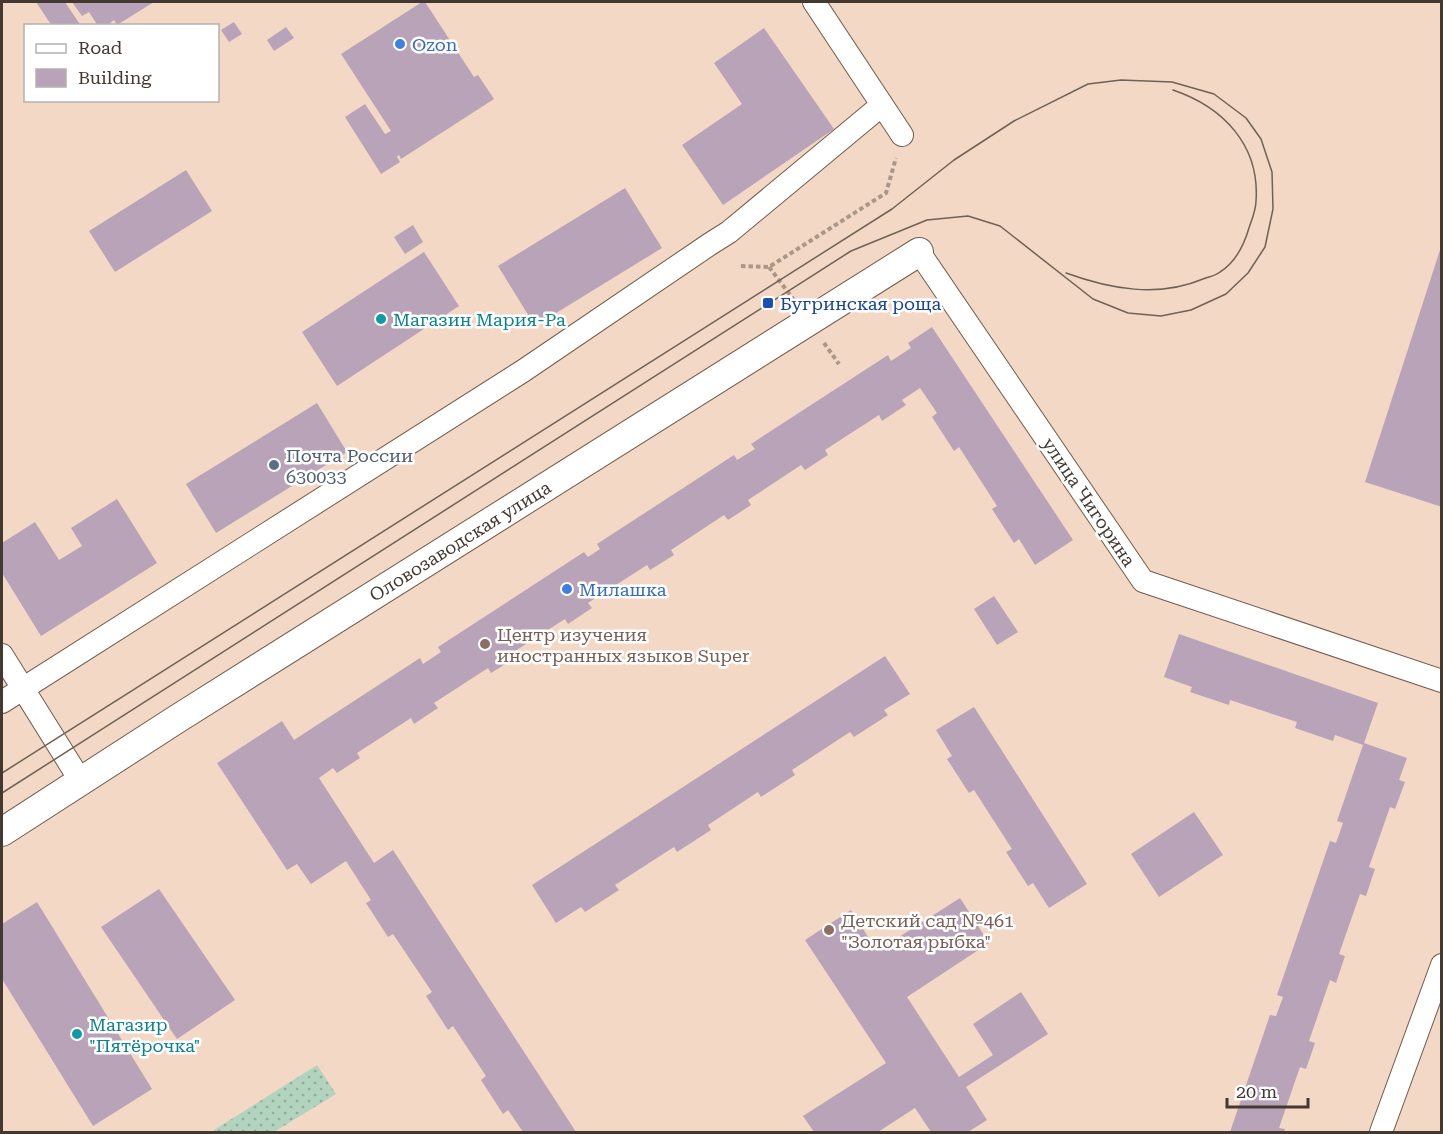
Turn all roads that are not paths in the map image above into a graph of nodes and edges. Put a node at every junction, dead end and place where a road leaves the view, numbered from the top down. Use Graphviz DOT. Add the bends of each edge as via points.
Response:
graph roads {
  1 [pos="814,2"];
  2 [pos="882,105"];
  3 [pos="902,135"];
  4 [pos="919,252"];
  5 [pos="2,655"];
  6 [pos="1442,681"];
  7 [pos="23,689"];
  8 [pos="2,702"];
  9 [pos="81,780"];
  10 [pos="2,832"];
  11 [pos="1442,965"];
  12 [pos="1381,1132"];
  1 -- 2 [label="street"];
  2 -- 3 [label="street"];
  2 -- 7 [label="street" via="720,238 523,371"];
  4 -- 6 [label="street, улица Чигорина" via="1143,580"];
  4 -- 9 [label="street, Оловозаводская улица"];
  5 -- 7 [label="street"];
  7 -- 8 [label="street"];
  7 -- 9 [label="street"];
  9 -- 10 [label="street, Оловозаводская улица"];
  11 -- 12 [label="street"];
}
